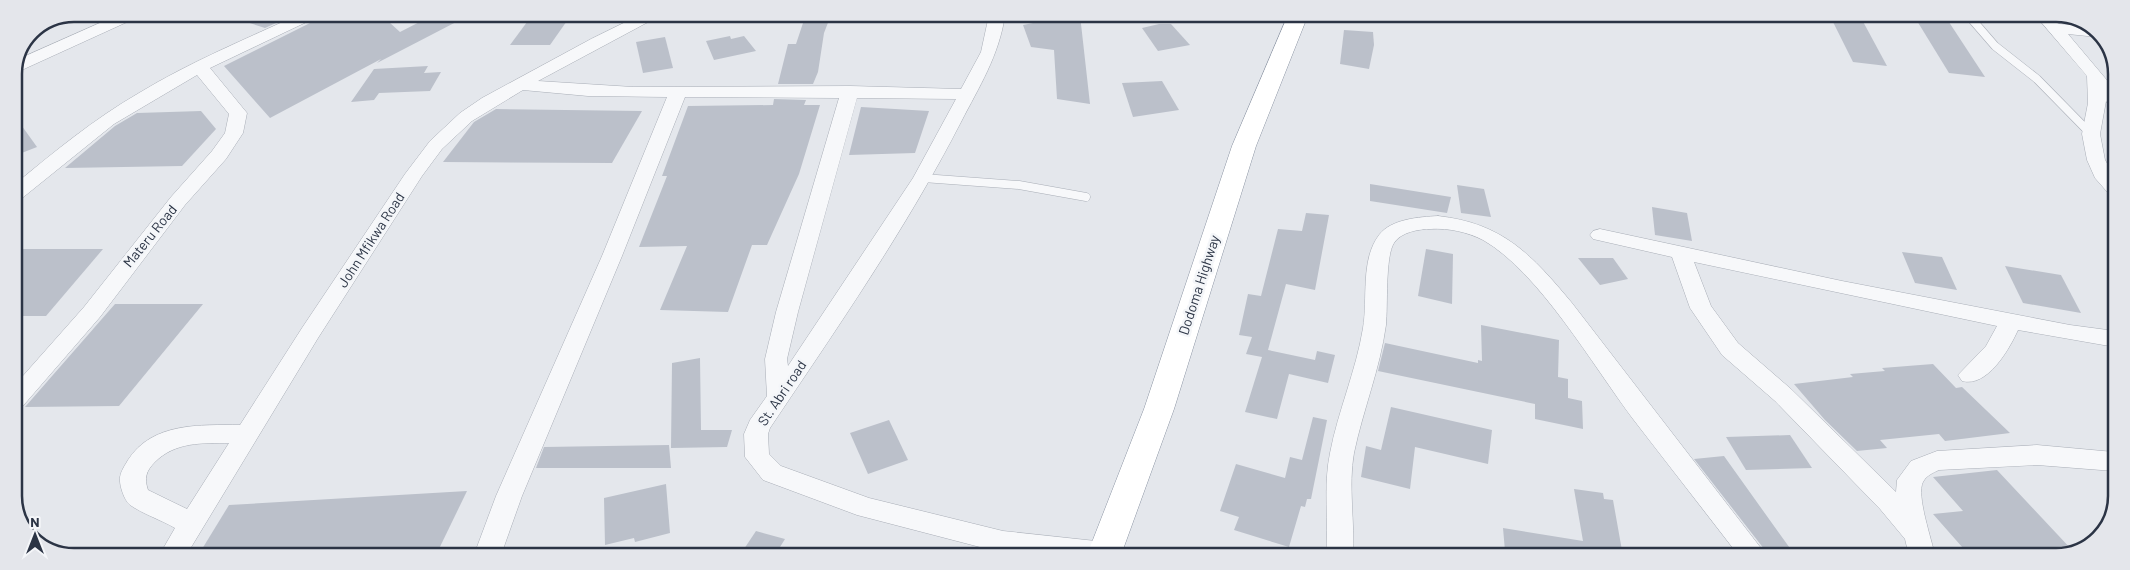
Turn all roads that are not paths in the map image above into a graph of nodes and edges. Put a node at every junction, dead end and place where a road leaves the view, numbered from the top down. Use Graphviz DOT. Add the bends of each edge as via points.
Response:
graph roads {
  1 [pos="115,22"];
  2 [pos="295,22"];
  3 [pos="639,22"];
  4 [pos="995,22"];
  5 [pos="1295,22"];
  6 [pos="1974,22"];
  7 [pos="2049,22"];
  8 [pos="2078,28"];
  9 [pos="25,62"];
  10 [pos="201,67"];
  11 [pos="2095,75"];
  12 [pos="519,84"];
  13 [pos="2107,91"];
  14 [pos="678,92"];
  15 [pos="850,92"];
  16 [pos="968,94"];
  17 [pos="2091,134"];
  18 [pos="923,178"];
  19 [pos="2107,180"];
  20 [pos="22,188"];
  21 [pos="1086,197"];
  22 [pos="1600,234"];
  23 [pos="1680,252"];
  24 [pos="2010,322"];
  25 [pos="2108,338"];
  26 [pos="1970,375"];
  27 [pos="23,390"];
  28 [pos="779,397"];
  29 [pos="247,434"];
  30 [pos="2108,461"];
  31 [pos="192,524"];
  32 [pos="1919,546"];
  33 [pos="178,548"];
  34 [pos="490,548"];
  35 [pos="1054,548"];
  36 [pos="1106,548"];
  37 [pos="1339,548"];
  38 [pos="1748,548"];
  1 -- 9 [label="street"];
  2 -- 10 [label="street"];
  3 -- 12 [label="street, John Mfikwa Road"];
  4 -- 16 [label="street, St. Abri road" via="989,52"];
  5 -- 36 [label="highway, Dodoma Highway" via="1244,146 1159,409"];
  6 -- 17 [label="lane" via="1995,46 2044,86"];
  7 -- 8 [label="street"];
  7 -- 11 [label="street"];
  10 -- 20 [label="street" via="123,110 70,146"];
  10 -- 27 [label="street, Materu Road" via="238,112 234,133 92,312"];
  11 -- 13 [label="street"];
  11 -- 17 [label="street" via="2097,103"];
  12 -- 14 [label="street" via="591,91"];
  12 -- 29 [label="street, John Mfikwa Road" via="466,117 436,144"];
  14 -- 15 [label="street"];
  14 -- 34 [label="street"];
  15 -- 16 [label="street"];
  15 -- 28 [label="street" via="776,359"];
  16 -- 18 [label="street, St. Abri road"];
  17 -- 19 [label="street" via="2096,160"];
  18 -- 21 [label="lane" via="1020,185"];
  18 -- 28 [label="street, St. Abri road"];
  22 -- 23 [label="street"];
  23 -- 24 [label="street"];
  23 -- 32 [label="street" via="1701,308 1730,349 1783,395 1889,502"];
  24 -- 25 [label="street"];
  24 -- 26 [label="street" via="1996,353"];
  28 -- 35 [label="street, St. Abri road" via="756,434 757,457 772,473 866,508 1004,542"];
  29 -- 31 [label="street, John Mfikwa Road"];
  29 -- 31 [label="street" via="175,438 162,442 149,450 133,472 132,484 138,497"];
  30 -- 32 [label="street" via="2037,455 1937,461 1920,468 1910,480 1908,495"];
  31 -- 33 [label="street, John Mfikwa Road"];
  37 -- 38 [label="street" via="1342,454 1373,340 1379,262 1385,240 1410,225 1434,223 1460,224 1490,236 1530,269 1591,343 1681,465"];
}
